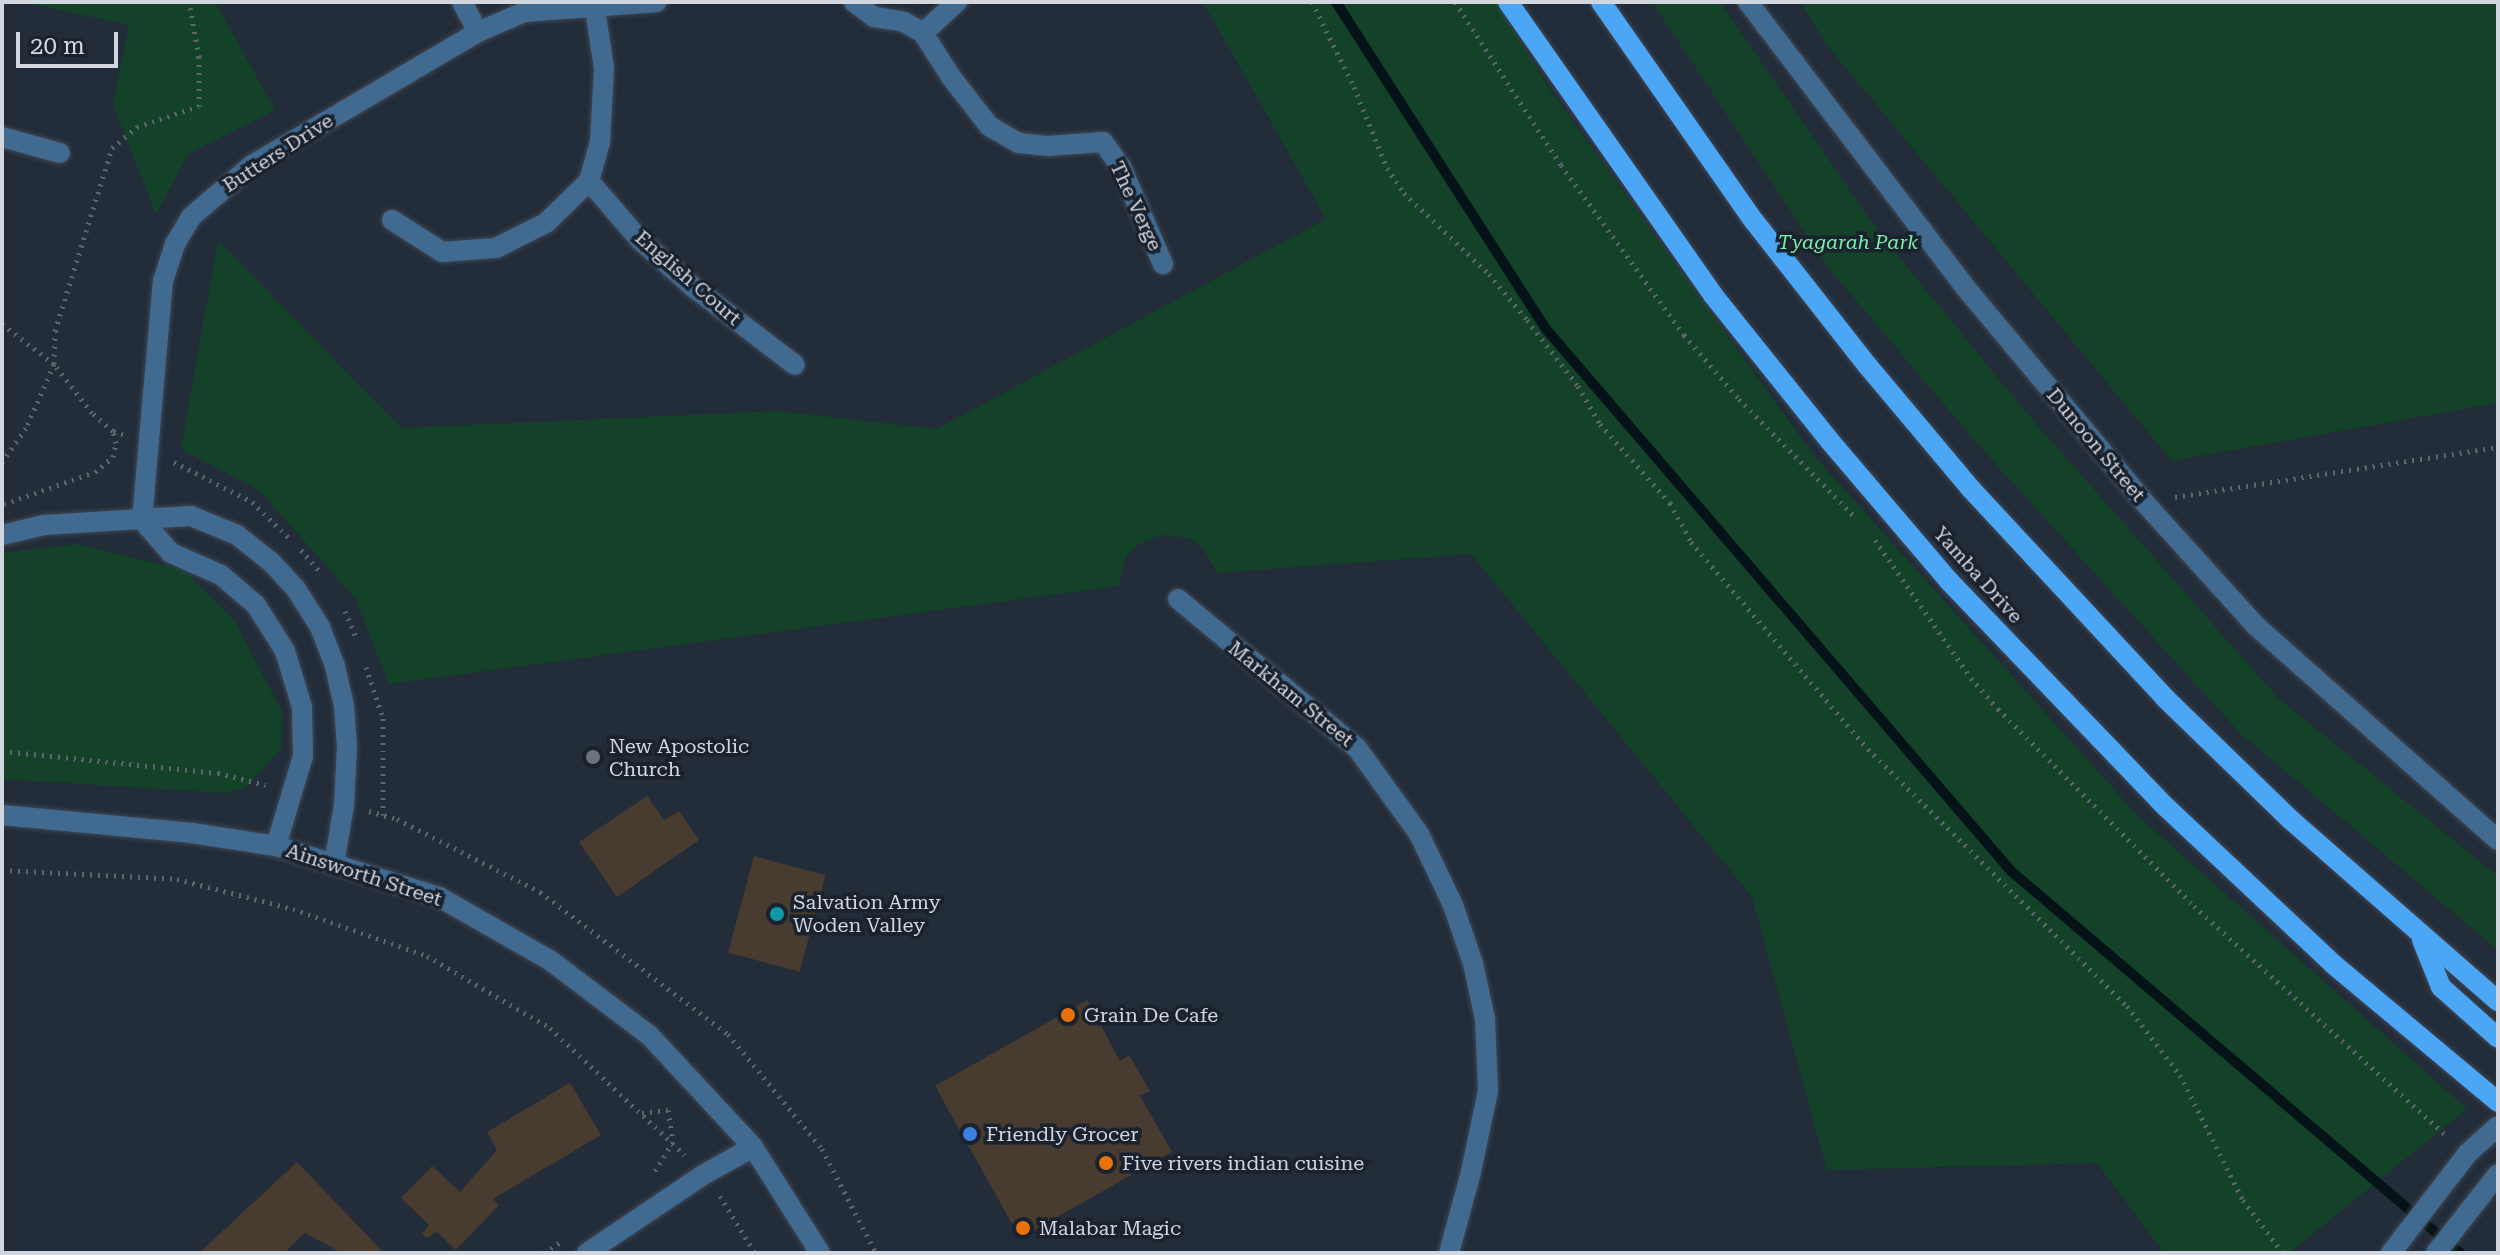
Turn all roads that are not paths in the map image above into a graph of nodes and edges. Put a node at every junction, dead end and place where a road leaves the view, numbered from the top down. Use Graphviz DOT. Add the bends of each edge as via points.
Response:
graph roads {
  1 [pos="462,2"];
  2 [pos="657,2"];
  3 [pos="854,2"];
  4 [pos="957,2"];
  5 [pos="1508,2"];
  6 [pos="1601,2"];
  7 [pos="1748,2"];
  8 [pos="595,9"];
  9 [pos="478,32"];
  10 [pos="923,33"];
  11 [pos="2,137"];
  12 [pos="60,153"];
  13 [pos="589,181"];
  14 [pos="392,220"];
  15 [pos="1163,264"];
  16 [pos="795,365"];
  17 [pos="142,520"];
  18 [pos="2,535"];
  19 [pos="1178,599"];
  20 [pos="2,815"];
  21 [pos="2498,840"];
  22 [pos="276,846"];
  23 [pos="334,865"];
  24 [pos="2421,936"];
  25 [pos="2498,1001"];
  26 [pos="2498,1038"];
  27 [pos="2498,1102"];
  28 [pos="2498,1126"];
  29 [pos="753,1147"];
  30 [pos="2498,1174"];
  31 [pos="587,1253"];
  32 [pos="820,1253"];
  33 [pos="1449,1253"];
  34 [pos="2391,1253"];
  35 [pos="2436,1253"];
  1 -- 9 [label="street"];
  2 -- 8 [label="street, Butters Drive"];
  3 -- 10 [label="street" via="874,17 904,22"];
  4 -- 10 [label="street"];
  5 -- 27 [label="main road, Yamba Drive" via="1713,295 1949,581 2166,807 2333,964"];
  6 -- 24 [label="main road" via="1754,221 1971,489 2165,698"];
  7 -- 21 [label="street, Dunoon Street" via="1970,293 2144,502 2256,626"];
  8 -- 9 [label="street, Butters Drive" via="524,12"];
  8 -- 13 [label="street" via="604,68 600,142"];
  9 -- 17 [label="street, Butters Drive" via="252,165 191,217 163,281"];
  10 -- 15 [label="street, The Verge" via="989,126 1019,143 1103,142 1121,167"];
  11 -- 12 [label="street"];
  13 -- 14 [label="street" via="546,223 496,248 442,252"];
  13 -- 16 [label="street, English Court" via="639,239 682,278"];
  17 -- 18 [label="street" via="44,525"];
  17 -- 22 [label="street" via="171,553 221,575 256,605 285,651 302,707 303,756"];
  17 -- 23 [label="street" via="191,516 237,535 296,589 320,627 341,693 347,747"];
  19 -- 33 [label="street, Markham Street" via="1357,748 1419,834 1453,905 1485,1019 1488,1091"];
  20 -- 22 [label="street, Ainsworth Street"];
  22 -- 23 [label="street, Ainsworth Street"];
  23 -- 29 [label="street, Ainsworth Street" via="439,897 551,961 649,1035"];
  24 -- 25 [label="main road"];
  24 -- 26 [label="main road" via="2441,987"];
  28 -- 34 [label="street" via="2468,1153"];
  29 -- 31 [label="street"];
  29 -- 32 [label="street, Ainsworth Street"];
  30 -- 35 [label="street"];
}
